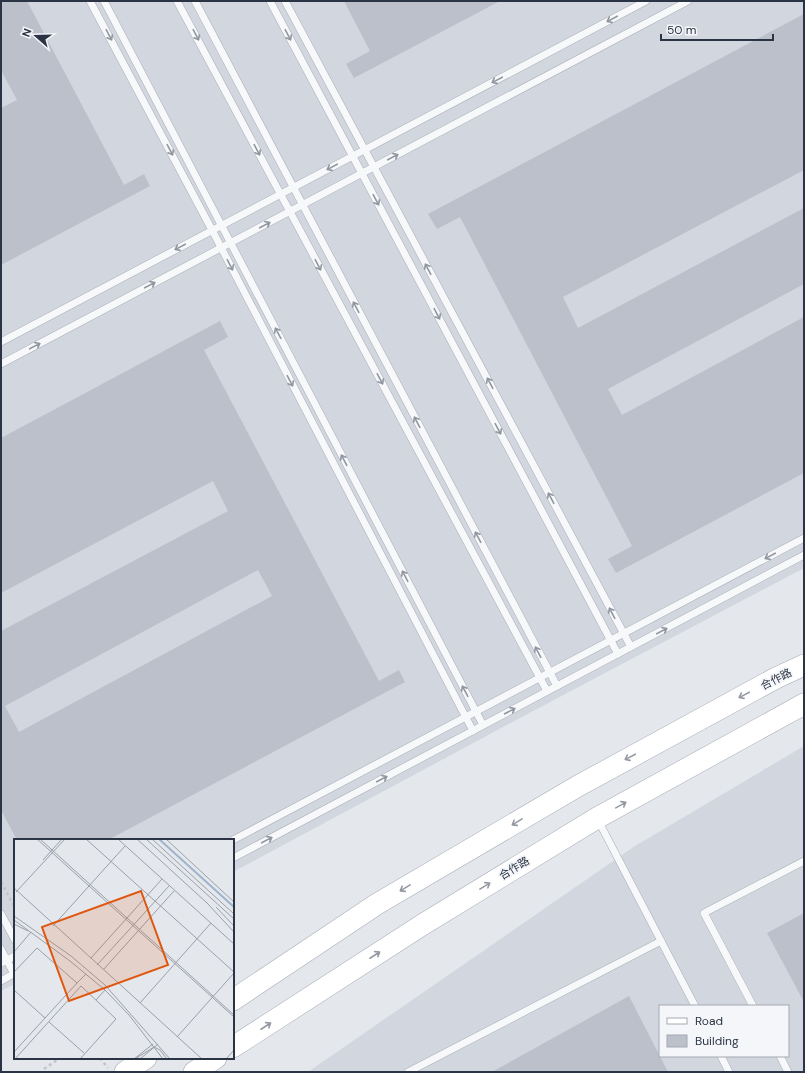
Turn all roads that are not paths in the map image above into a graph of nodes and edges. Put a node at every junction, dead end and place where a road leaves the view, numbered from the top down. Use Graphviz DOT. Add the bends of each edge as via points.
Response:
graph roads {
  1 [pos="90,1"];
  2 [pos="104,1"];
  3 [pos="177,1"];
  4 [pos="195,1"];
  5 [pos="270,1"];
  6 [pos="285,1"];
  7 [pos="646,1"];
  8 [pos="688,1"];
  9 [pos="365,150"];
  10 [pos="353,156"];
  11 [pos="374,167"];
  12 [pos="362,174"];
  13 [pos="293,187"];
  14 [pos="281,194"];
  15 [pos="302,205"];
  16 [pos="290,212"];
  17 [pos="221,225"];
  18 [pos="212,230"];
  19 [pos="230,243"];
  20 [pos="221,248"];
  21 [pos="1,342"];
  22 [pos="1,364"];
  23 [pos="804,538"];
  24 [pos="804,555"];
  25 [pos="624,634"];
  26 [pos="610,640"];
  27 [pos="631,647"];
  28 [pos="618,654"];
  29 [pos="804,665"];
  30 [pos="550,673"];
  31 [pos="540,678"];
  32 [pos="557,686"];
  33 [pos="547,692"];
  34 [pos="804,704"];
  35 [pos="476,712"];
  36 [pos="466,717"];
  37 [pos="483,725"];
  38 [pos="472,731"];
  39 [pos="597,818"];
  40 [pos="234,839"];
  41 [pos="234,857"];
  42 [pos="804,861"];
  43 [pos="1,914"];
  44 [pos="14,938"];
  45 [pos="661,941"];
  46 [pos="1,949"];
  47 [pos="14,957"];
  48 [pos="4,962"];
  49 [pos="14,974"];
  50 [pos="1,981"];
  51 [pos="234,999"];
  52 [pos="694,1005"];
  53 [pos="752,1005"];
  54 [pos="234,1046"];
  55 [pos="722,1057"];
  56 [pos="780,1057"];
  57 [pos="144,1059"];
  58 [pos="214,1059"];
  59 [pos="125,1072"];
  60 [pos="194,1072"];
  61 [pos="408,1072"];
  62 [pos="729,1072"];
  63 [pos="788,1072"];
  1 -- 18 [label="lane, one-way"];
  2 -- 17 [label="lane"];
  3 -- 14 [label="lane, one-way"];
  4 -- 13 [label="lane"];
  5 -- 10 [label="lane, one-way"];
  6 -- 9 [label="lane"];
  7 -- 9 [label="lane, one-way"];
  11 -- 8 [label="lane, one-way"];
  9 -- 10 [label="lane"];
  9 -- 11 [label="lane"];
  10 -- 12 [label="lane"];
  10 -- 13 [label="lane, one-way"];
  11 -- 12 [label="lane"];
  25 -- 11 [label="lane, one-way"];
  12 -- 15 [label="lane"];
  12 -- 26 [label="lane, one-way"];
  13 -- 14 [label="lane"];
  13 -- 15 [label="lane"];
  14 -- 16 [label="lane"];
  14 -- 17 [label="lane"];
  15 -- 16 [label="lane"];
  30 -- 15 [label="lane, one-way"];
  19 -- 16 [label="lane, one-way"];
  16 -- 31 [label="lane, one-way"];
  17 -- 18 [label="lane"];
  17 -- 19 [label="lane"];
  18 -- 20 [label="lane"];
  18 -- 21 [label="lane, one-way"];
  19 -- 20 [label="lane"];
  35 -- 19 [label="lane, one-way"];
  22 -- 20 [label="lane, one-way"];
  20 -- 36 [label="lane, one-way"];
  23 -- 25 [label="lane, one-way"];
  27 -- 24 [label="lane, one-way"];
  25 -- 26 [label="lane"];
  25 -- 27 [label="lane"];
  26 -- 28 [label="lane"];
  26 -- 30 [label="lane"];
  27 -- 28 [label="lane"];
  28 -- 32 [label="lane"];
  29 -- 51 [label="main road, 合作路, one-way" via="571,790 377,904"];
  30 -- 31 [label="lane"];
  30 -- 32 [label="lane"];
  31 -- 33 [label="lane"];
  31 -- 35 [label="lane"];
  32 -- 33 [label="lane"];
  37 -- 33 [label="lane, one-way"];
  39 -- 34 [label="main road, 合作路, one-way"];
  35 -- 36 [label="lane"];
  35 -- 37 [label="lane"];
  36 -- 38 [label="lane"];
  36 -- 40 [label="lane"];
  37 -- 38 [label="lane"];
  41 -- 38 [label="lane, one-way"];
  39 -- 45 [label="lane"];
  54 -- 39 [label="main road, 合作路, one-way" via="422,925"];
  42 -- 53 [label="lane" via="704,913"];
  43 -- 44 [label="lane"];
  45 -- 52 [label="lane"];
  45 -- 61 [label="lane"];
  46 -- 48 [label="lane"];
  47 -- 48 [label="lane"];
  48 -- 49 [label="lane"];
  49 -- 50 [label="lane"];
  55 -- 62 [label="lane"];
  56 -- 63 [label="lane"];
  57 -- 59 [label="main road"];
  58 -- 60 [label="main road"];
}
